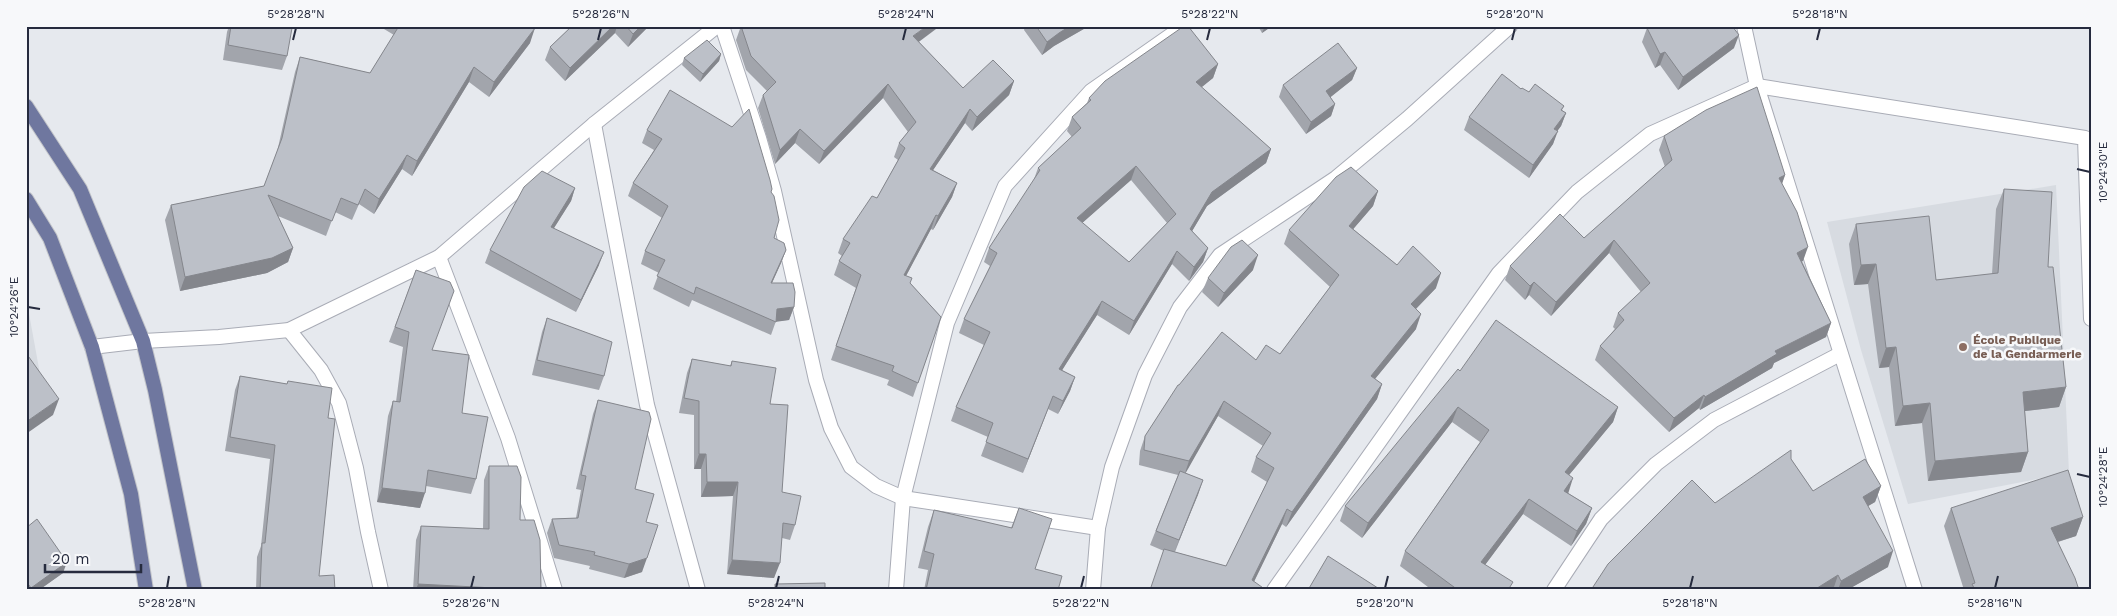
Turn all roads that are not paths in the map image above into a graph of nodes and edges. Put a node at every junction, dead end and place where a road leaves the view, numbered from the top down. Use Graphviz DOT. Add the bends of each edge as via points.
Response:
graph roads {
  1 [pos="717,26"];
  2 [pos="722,26"];
  3 [pos="1184,26"];
  4 [pos="1510,26"];
  5 [pos="1744,26"];
  6 [pos="1757,86"];
  7 [pos="26,106"];
  8 [pos="594,124"];
  9 [pos="2088,134"];
  10 [pos="26,199"];
  11 [pos="439,257"];
  12 [pos="2091,319"];
  13 [pos="289,330"];
  14 [pos="143,341"];
  15 [pos="92,348"];
  16 [pos="1840,354"];
  17 [pos="903,498"];
  18 [pos="1098,528"];
  19 [pos="146,590"];
  20 [pos="196,590"];
  21 [pos="381,590"];
  22 [pos="555,590"];
  23 [pos="698,590"];
  24 [pos="896,590"];
  25 [pos="1093,590"];
  26 [pos="1274,590"];
  27 [pos="1554,590"];
  28 [pos="1915,590"];
  1 -- 8 [label="street"];
  2 -- 17 [label="street" via="774,191 816,380 831,428 851,467 876,486"];
  3 -- 17 [label="street" via="1091,91 1005,186 947,323"];
  4 -- 18 [label="street" via="1336,178 1220,255 1180,307 1145,375 1112,467"];
  5 -- 6 [label="street"];
  6 -- 9 [label="street"];
  6 -- 16 [label="street"];
  6 -- 26 [label="street" via="1650,134 1570,198 1499,273"];
  7 -- 14 [label="main road" via="80,189"];
  8 -- 11 [label="street"];
  8 -- 23 [label="street" via="647,405"];
  9 -- 12 [label="street"];
  10 -- 15 [label="main road" via="50,238"];
  11 -- 13 [label="street"];
  11 -- 22 [label="street" via="508,438"];
  13 -- 14 [label="street"];
  13 -- 21 [label="street" via="321,370 339,403"];
  14 -- 15 [label="street"];
  14 -- 20 [label="main road"];
  15 -- 19 [label="main road" via="131,494"];
  16 -- 27 [label="street" via="1714,420 1656,464 1601,519"];
  16 -- 28 [label="street"];
  17 -- 18 [label="street"];
  17 -- 24 [label="street"];
  18 -- 25 [label="street"];
}
